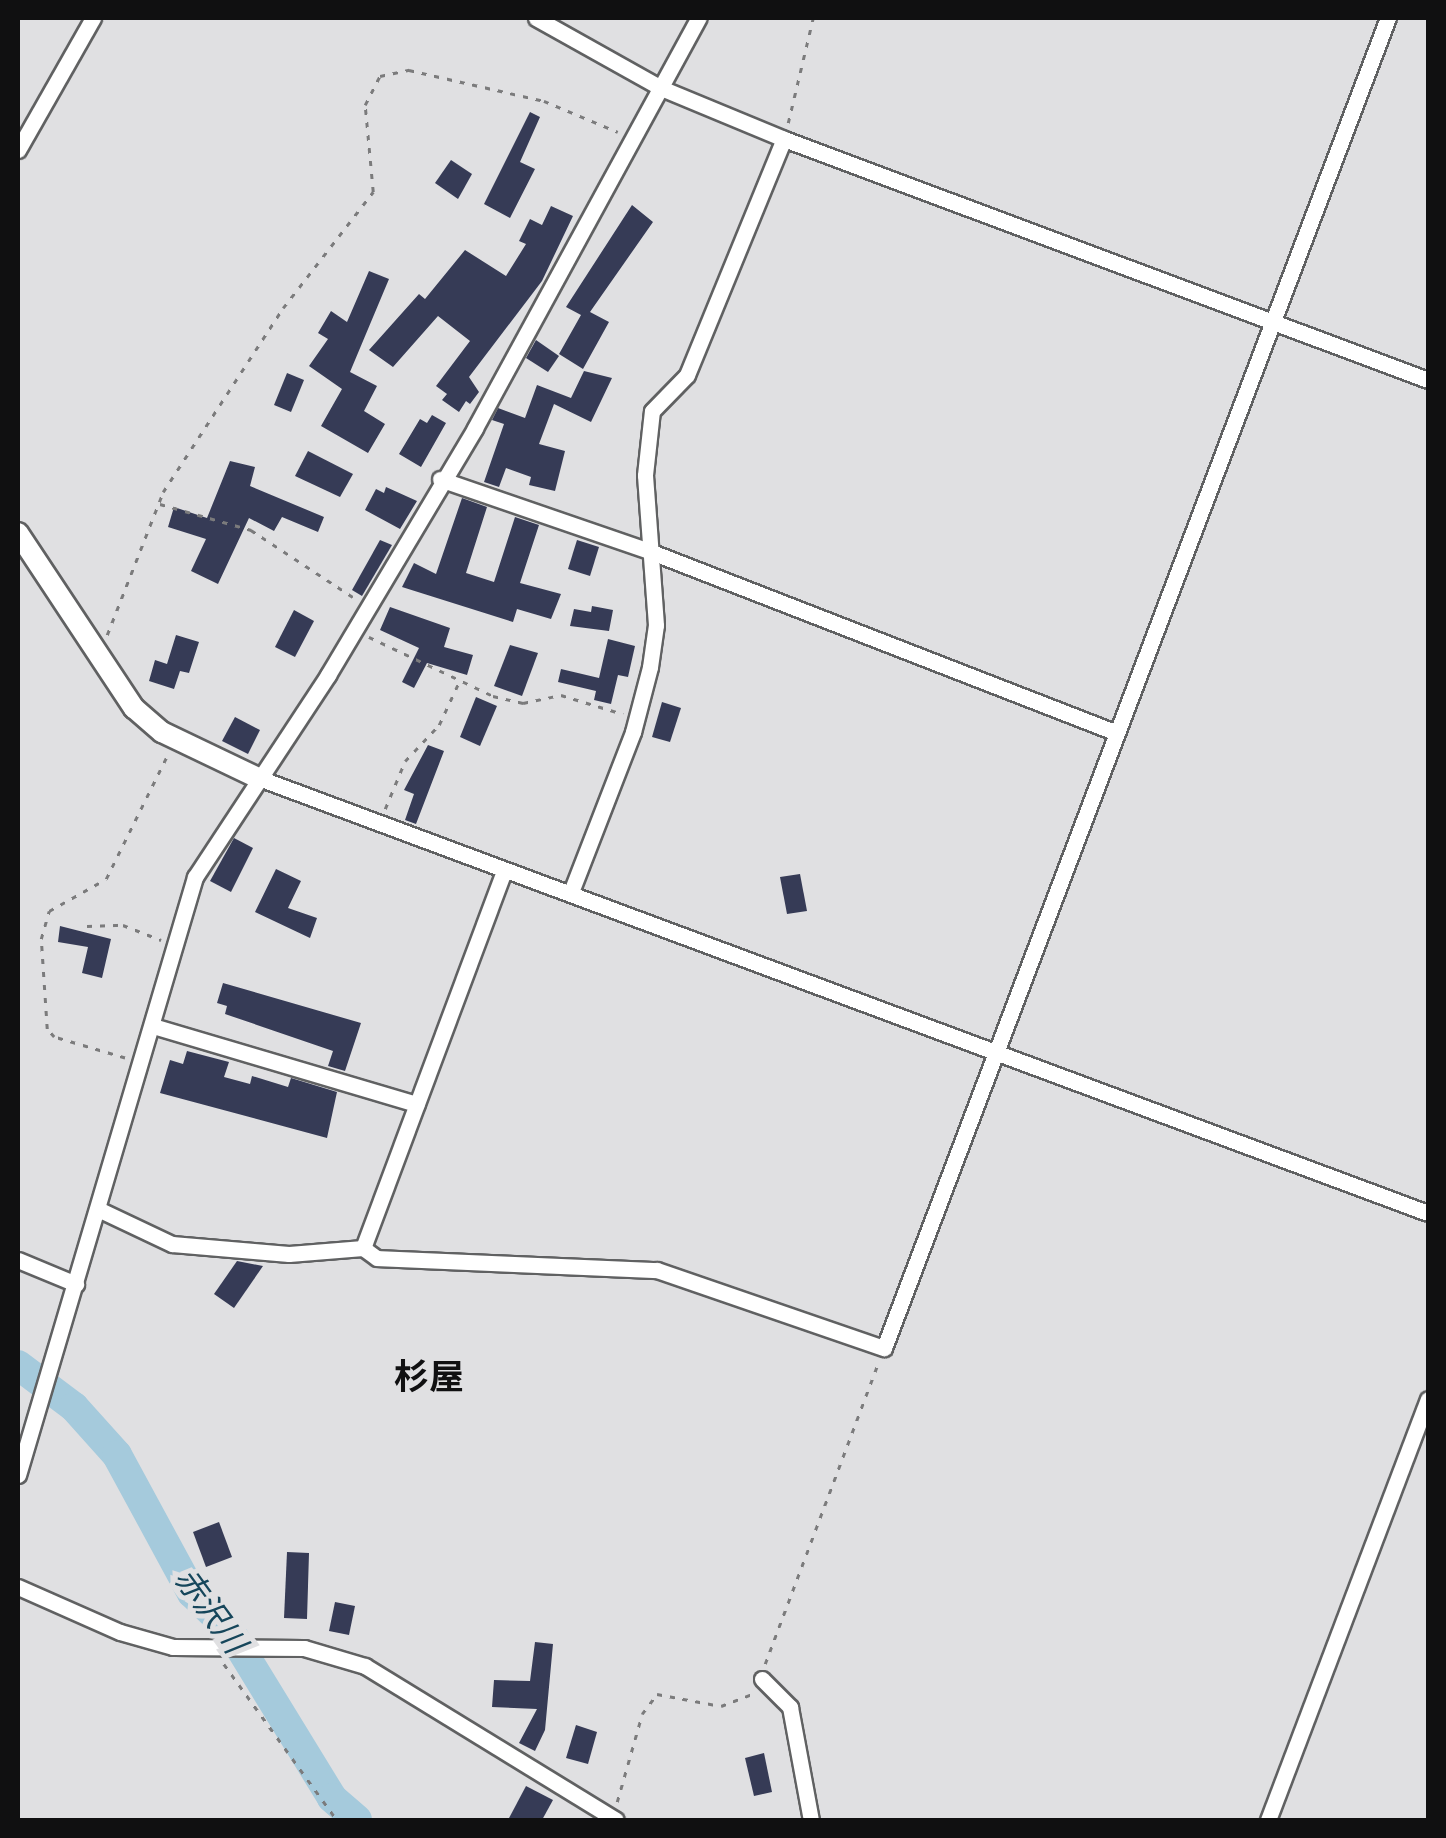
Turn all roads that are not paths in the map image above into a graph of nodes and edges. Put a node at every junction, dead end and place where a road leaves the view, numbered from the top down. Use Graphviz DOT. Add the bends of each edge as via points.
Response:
graph roads {
  1 [pos="92,18"];
  2 [pos="536,18"];
  3 [pos="699,18"];
  4 [pos="1388,18"];
  5 [pos="661,88"];
  6 [pos="784,140"];
  7 [pos="18,150"];
  8 [pos="1272,323"];
  9 [pos="1428,380"];
  10 [pos="440,479"];
  11 [pos="18,533"];
  12 [pos="648,551"];
  13 [pos="1117,733"];
  14 [pos="256,777"];
  15 [pos="503,872"];
  16 [pos="571,892"];
  17 [pos="154,1026"];
  18 [pos="997,1054"];
  19 [pos="417,1104"];
  20 [pos="100,1210"];
  21 [pos="1428,1214"];
  22 [pos="363,1248"];
  23 [pos="18,1260"];
  24 [pos="76,1284"];
  25 [pos="1428,1399"];
  26 [pos="18,1475"];
  27 [pos="18,1587"];
  28 [pos="762,1679"];
  29 [pos="614,1819"];
  30 [pos="811,1820"];
  31 [pos="1268,1820"];
  1 -- 7 [label="street"];
  2 -- 5 [label="street"];
  3 -- 5 [label="street"];
  4 -- 8 [label="street"];
  5 -- 6 [label="street"];
  5 -- 10 [label="street" via="475,428"];
  6 -- 8 [label="street"];
  6 -- 12 [label="street" via="687,375 652,411 645,475"];
  8 -- 9 [label="street"];
  8 -- 13 [label="street"];
  10 -- 12 [label="street"];
  10 -- 14 [label="street" via="354,629"];
  11 -- 14 [label="street" via="134,708 175,738"];
  12 -- 13 [label="street"];
  12 -- 16 [label="street" via="656,625 636,718"];
  13 -- 18 [label="street"];
  14 -- 15 [label="street"];
  14 -- 17 [label="street" via="195,877"];
  15 -- 16 [label="street"];
  15 -- 19 [label="street"];
  16 -- 18 [label="street"];
  17 -- 19 [label="street"];
  17 -- 20 [label="street"];
  18 -- 21 [label="street"];
  18 -- 22 [label="street" via="884,1348 656,1270 378,1258"];
  19 -- 22 [label="street"];
  20 -- 22 [label="street" via="172,1244 290,1254"];
  20 -- 24 [label="street"];
  23 -- 24 [label="street"];
  24 -- 26 [label="street"];
  25 -- 31 [label="street"];
  27 -- 29 [label="street" via="120,1632 215,1650 304,1648 364,1666"];
  28 -- 30 [label="street" via="790,1707"];
}
